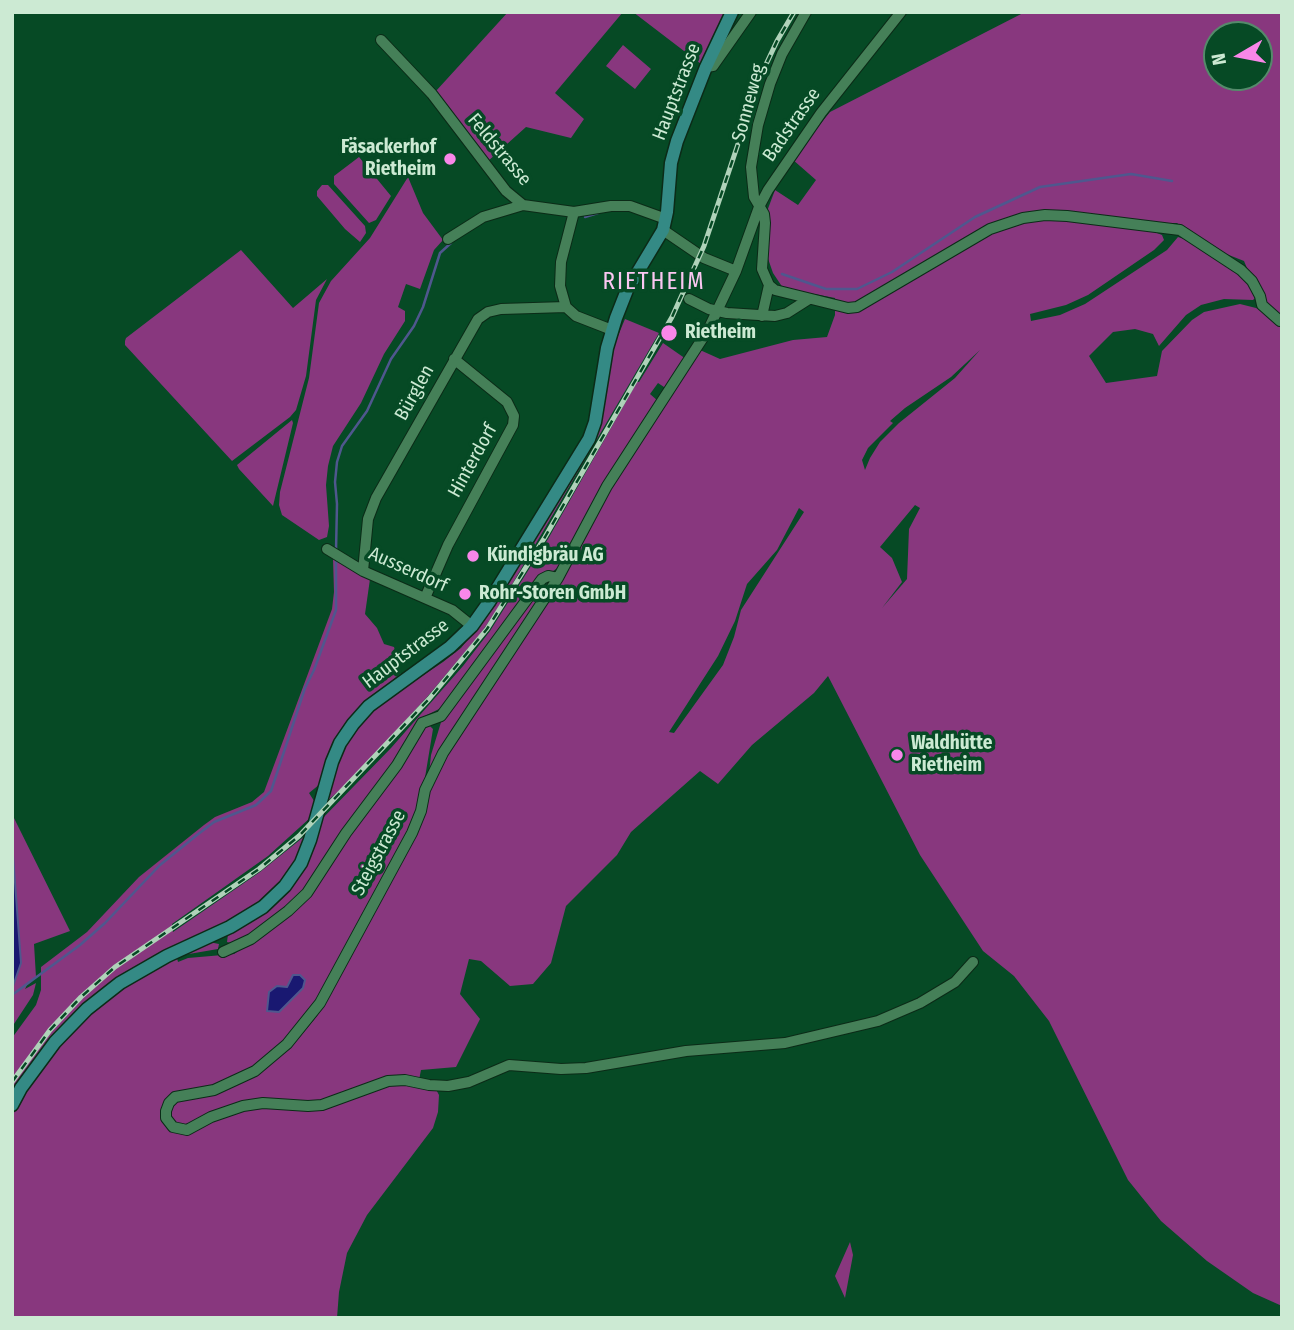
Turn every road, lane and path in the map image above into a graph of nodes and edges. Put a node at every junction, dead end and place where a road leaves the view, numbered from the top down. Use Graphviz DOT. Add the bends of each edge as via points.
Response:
graph roads {
  1 [pos="732,12"];
  2 [pos="751,12"];
  3 [pos="806,12"];
  4 [pos="901,12"];
  5 [pos="381,40"];
  6 [pos="706,67"];
  7 [pos="523,205"];
  8 [pos="759,207"];
  9 [pos="574,212"];
  10 [pos="665,224"];
  11 [pos="448,239"];
  12 [pos="736,271"];
  13 [pos="769,285"];
  14 [pos="689,299"];
  15 [pos="809,299"];
  16 [pos="566,307"];
  17 [pos="717,311"];
  18 [pos="762,316"];
  19 [pos="1280,321"];
  20 [pos="612,330"];
  21 [pos="454,359"];
  22 [pos="327,549"];
  23 [pos="363,571"];
  24 [pos="558,578"];
  25 [pos="425,598"];
  26 [pos="472,626"];
  27 [pos="216,934"];
  28 [pos="973,962"];
  29 [pos="12,1105"];
  1 -- 6 [label="main road, Hauptstrasse"];
  2 -- 6 [label="street" via="713,66"];
  3 -- 8 [label="street, Sonneweg" via="782,54 758,125 751,167"];
  4 -- 8 [label="street, Badstrasse" via="821,114"];
  5 -- 7 [label="street, Feldstrasse" via="432,94 506,191"];
  6 -- 10 [label="main road, Hauptstrasse" via="675,149"];
  7 -- 9 [label="street, Feldstrasse"];
  7 -- 11 [label="street" via="483,217"];
  8 -- 12 [label="street, Badstrasse"];
  8 -- 13 [label="street, Sonneweg" via="765,223 762,270"];
  9 -- 10 [label="street, Feldstrasse" via="630,206"];
  9 -- 16 [label="street" via="561,262 560,285"];
  10 -- 12 [label="street, Feldstrasse" via="710,261"];
  10 -- 20 [label="main road, Hauptstrasse" via="626,290"];
  12 -- 17 [label="street, Steigstrasse"];
  13 -- 15 [label="street"];
  13 -- 18 [label="street"];
  14 -- 17 [label="street"];
  15 -- 18 [label="street" via="782,315"];
  15 -- 19 [label="street" via="857,307 990,229 1045,215 1180,230 1241,270 1252,281 1262,305"];
  16 -- 20 [label="street" via="576,316"];
  16 -- 21 [label="street, Bürglen" via="488,312 478,319"];
  17 -- 18 [label="street"];
  17 -- 24 [label="street, Steigstrasse" via="607,486"];
  20 -- 26 [label="main road, Hauptstrasse" via="589,439"];
  21 -- 23 [label="street, Bürglen" via="376,498 368,519"];
  21 -- 25 [label="street, Hinterdorf" via="508,402 513,425 448,545"];
  22 -- 23 [label="street, Ausserdorf"];
  23 -- 25 [label="street, Ausserdorf"];
  24 -- 27 [label="street" via="542,579 441,716 422,723 307,893 251,939 225,951"];
  24 -- 28 [label="street, Steigstrasse" via="443,753 412,833 312,1014 287,1044 255,1071 214,1090 174,1097 166,1111 173,1127 187,1130 243,1105 322,1105 387,1081 463,1084 509,1065 586,1068 668,1053 766,1046 824,1035 878,1021 920,1003 955,982"];
  25 -- 26 [label="street, Ausserdorf" via="452,610"];
  26 -- 27 [label="main road, Hauptstrasse" via="450,648 369,706 353,724 332,762 301,863 263,908"];
  27 -- 29 [label="main road, Hauptstrasse" via="155,962 87,1009 55,1042"];
}
